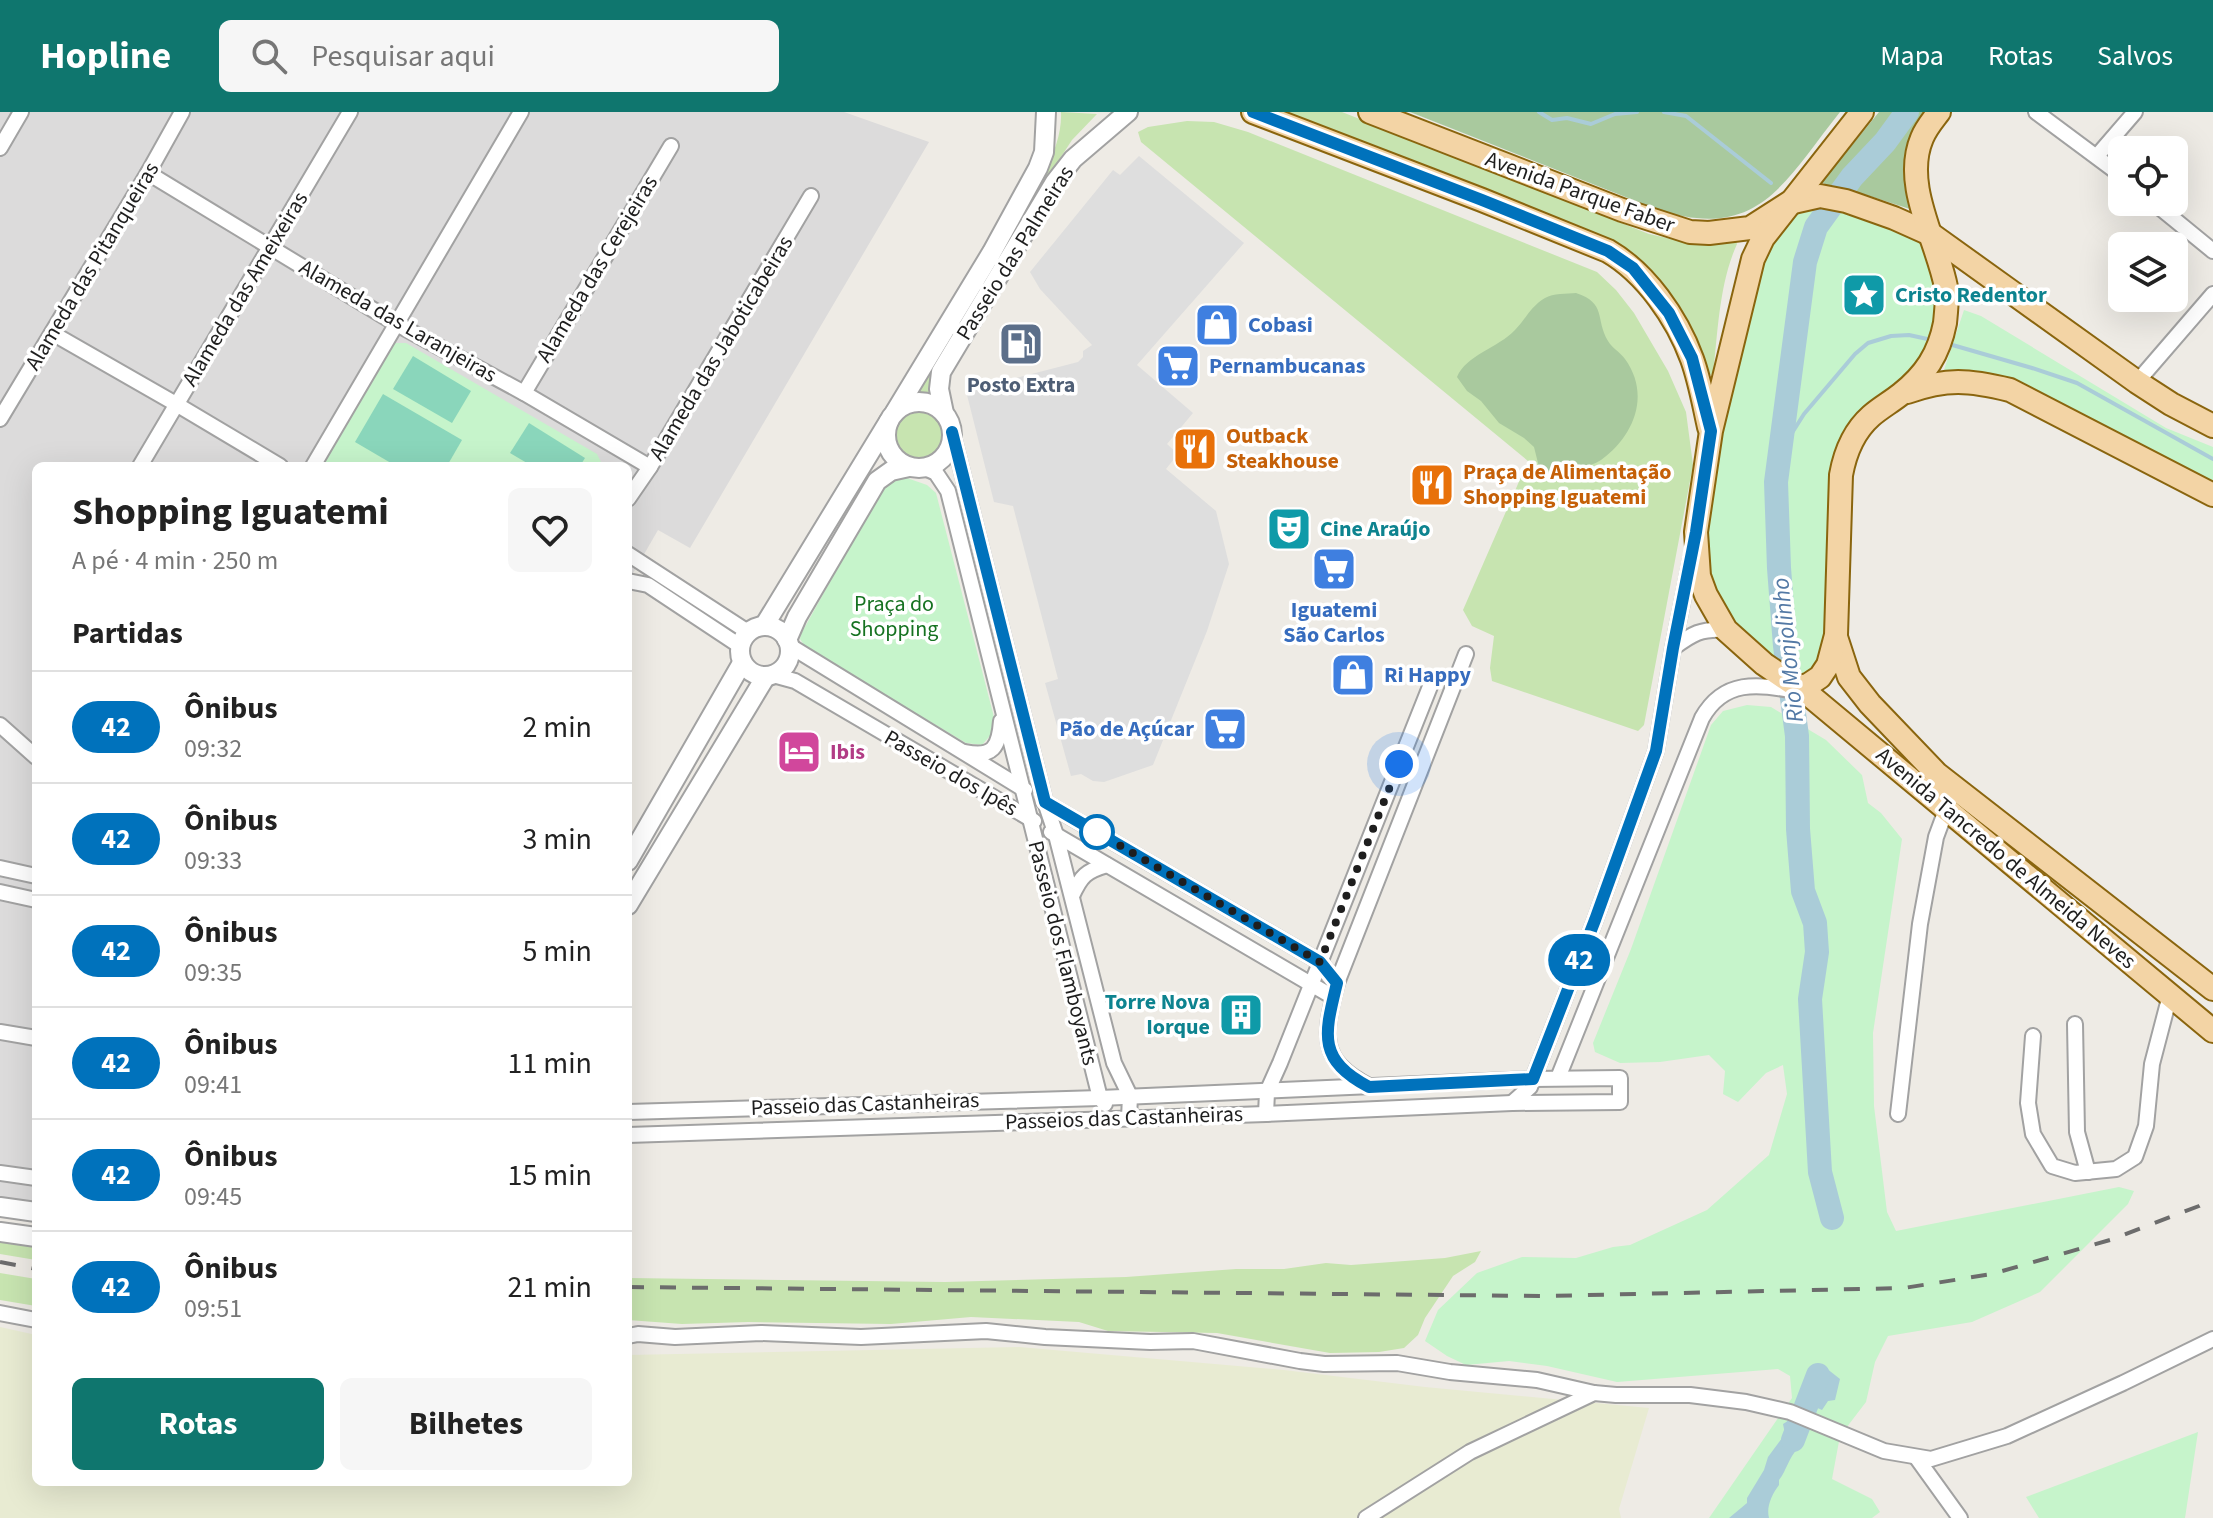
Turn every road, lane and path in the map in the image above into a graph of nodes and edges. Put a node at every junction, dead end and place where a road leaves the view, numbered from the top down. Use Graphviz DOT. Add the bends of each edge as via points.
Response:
graph roads {
  1 [pos="21,112"];
  2 [pos="182,112"];
  3 [pos="350,112"];
  4 [pos="521,112"];
  5 [pos="1046,112"];
  6 [pos="1128,112"];
  7 [pos="1253,112"];
  8 [pos="1370,112"];
  9 [pos="1862,112"];
  10 [pos="1939,112"];
  11 [pos="2036,112"];
  12 [pos="2135,112"];
  13 [pos="671,146"];
  14 [pos="0,148"];
  15 [pos="2097,156"];
  16 [pos="2108,165"];
  17 [pos="148,173"];
  18 [pos="811,196"];
  19 [pos="1796,201"];
  20 [pos="2170,216"];
  21 [pos="1932,235"];
  22 [pos="271,246"];
  23 [pos="2213,251"];
  24 [pos="2213,294"];
  25 [pos="395,323"];
  26 [pos="52,333"];
  27 [pos="2137,382"];
  28 [pos="524,393"];
  29 [pos="1902,394"];
  30 [pos="176,404"];
  31 [pos="944,413"];
  32 [pos="892,416"];
  33 [pos="0,419"];
  34 [pos="2213,426"];
  35 [pos="1711,431"];
  36 [pos="952,432"];
  37 [pos="142,462"];
  38 [pos="273,462"];
  39 [pos="315,462"];
  40 [pos="650,467"];
  41 [pos="917,467"];
  42 [pos="632,493"];
  43 [pos="2213,495"];
  44 [pos="1696,532"];
  45 [pos="632,558"];
  46 [pos="652,578"];
  47 [pos="632,580"];
  48 [pos="1726,630"];
  49 [pos="1836,635"];
  50 [pos="749,642"];
  51 [pos="788,643"];
  52 [pos="1673,648"];
  53 [pos="1466,654"];
  54 [pos="1766,675"];
  55 [pos="770,676"];
  56 [pos="1433,679"];
  57 [pos="1802,691"];
  58 [pos="1002,709"];
  59 [pos="1,726"];
  60 [pos="961,751"];
  61 [pos="32,753"];
  62 [pos="1034,757"];
  63 [pos="1015,761"];
  64 [pos="991,769"];
  65 [pos="1937,774"];
  66 [pos="1021,788"];
  67 [pos="979,790"];
  68 [pos="1045,802"];
  69 [pos="1946,810"];
  70 [pos="1030,819"];
  71 [pos="1090,828"];
  72 [pos="1056,835"];
  73 [pos="1082,850"];
  74 [pos="632,854"];
  75 [pos="1138,856"];
  76 [pos="1107,865"];
  77 [pos="0,868"];
  78 [pos="1065,870"];
  79 [pos="1121,873"];
  80 [pos="32,875"];
  81 [pos="1046,882"];
  82 [pos="0,892"];
  83 [pos="1072,896"];
  84 [pos="32,899"];
  85 [pos="632,899"];
  86 [pos="1259,926"];
  87 [pos="1248,947"];
  88 [pos="1320,962"];
  89 [pos="2191,970"];
  90 [pos="1312,984"];
  91 [pos="2213,989"];
  92 [pos="1335,990"];
  93 [pos="2170,995"];
  94 [pos="2075,1024"];
  95 [pos="2211,1024"];
  96 [pos="0,1032"];
  97 [pos="2033,1036"];
  98 [pos="32,1037"];
  99 [pos="1114,1063"];
  100 [pos="1280,1063"];
  101 [pos="1092,1067"];
  102 [pos="1558,1078"];
  103 [pos="1533,1079"];
  104 [pos="1369,1087"];
  105 [pos="1329,1088"];
  106 [pos="1293,1090"];
  107 [pos="1267,1092"];
  108 [pos="1130,1096"];
  109 [pos="1094,1098"];
  110 [pos="1620,1102"];
  111 [pos="1512,1103"];
  112 [pos="1330,1111"];
  113 [pos="632,1112"];
  114 [pos="1305,1112"];
  115 [pos="1266,1114"];
  116 [pos="1898,1114"];
  117 [pos="1129,1118"];
  118 [pos="1109,1119"];
  119 [pos="1086,1120"];
  120 [pos="632,1135"];
  121 [pos="2088,1172"];
  122 [pos="0,1173"];
  123 [pos="32,1177"];
  124 [pos="0,1207"];
  125 [pos="32,1211"];
  126 [pos="0,1232"];
  127 [pos="32,1236"];
  128 [pos="0,1313"];
  129 [pos="32,1319"];
  130 [pos="632,1335"];
  131 [pos="2213,1339"];
  132 [pos="1594,1393"];
  133 [pos="1916,1457"];
  134 [pos="1366,1518"];
  135 [pos="1960,1518"];
  1 -- 14 [label="street"];
  2 -- 17 [label="street, Alameda das Pitanqueiras"];
  3 -- 22 [label="street, Alameda das Ameixeiras"];
  4 -- 25 [label="street"];
  5 -- 32 [label="street, Passeio das Palmeiras" via="1044,152 1034,175"];
  6 -- 31 [label="street, Passeio das Palmeiras" via="1073,159 1055,182 941,372"];
  7 -- 35 [label="main road, Avenida Parque Faber" via="1623,260 1669,313 1692,358"];
  8 -- 19 [label="main road, Avenida Parque Faber" via="1609,206 1690,232 1750,228"];
  9 -- 19 [label="main road"];
  10 -- 21 [label="main road" via="1921,139 1916,174"];
  11 -- 15 [label="street"];
  12 -- 15 [label="street"];
  13 -- 28 [label="street, Alameda das Cerejeiras"];
  15 -- 16 [label="street"];
  17 -- 22 [label="street, Alameda das Laranjeiras"];
  17 -- 26 [label="street, Alameda das Pitanqueiras"];
  18 -- 40 [label="street, Alameda das Jaboticabeiras"];
  19 -- 21 [label="main road" via="1820,196 1846,201"];
  19 -- 35 [label="main road" via="1763,238 1753,259"];
  20 -- 23 [label="street"];
  21 -- 27 [label="main road"];
  21 -- 29 [label="main road" via="1947,290 1945,323 1926,371"];
  22 -- 25 [label="street, Alameda das Laranjeiras"];
  22 -- 30 [label="street, Alameda das Ameixeiras"];
  24 -- 27 [label="street"];
  25 -- 28 [label="street, Alameda das Laranjeiras"];
  25 -- 39 [label="street"];
  26 -- 30 [label="street"];
  26 -- 33 [label="street, Alameda das Pitanqueiras"];
  27 -- 34 [label="main road"];
  28 -- 40 [label="street, Alameda das Laranjeiras"];
  29 -- 43 [label="main road" via="1950,381 2010,390"];
  29 -- 49 [label="main road" via="1859,429 1844,459"];
  30 -- 37 [label="street, Alameda das Ameixeiras"];
  30 -- 38 [label="street"];
  31 -- 32 [label="street" via="915,402"];
  31 -- 36 [label="street"];
  32 -- 41 [label="street" via="886,443 899,462"];
  32 -- 50 [label="street, Passeio das Palmeiras"];
  35 -- 44 [label="main road"];
  36 -- 41 [label="street" via="941,461"];
  36 -- 62 [label="street, Passeio dos Flamboyants"];
  40 -- 42 [label="street, Alameda das Jaboticabeiras"];
  41 -- 51 [label="street" via="891,471 877,481 797,617"];
  41 -- 58 [label="street, Passeio dos Flamboyants" via="936,473 948,491"];
  44 -- 48 [label="main road" via="1699,576"];
  44 -- 52 [label="street"];
  45 -- 46 [label="street"];
  46 -- 47 [label="street"];
  46 -- 50 [label="street"];
  48 -- 52 [label="street" via="1703,630"];
  48 -- 54 [label="main road"];
  49 -- 57 [label="main road" via="1828,665"];
  49 -- 65 [label="main road, Avenida Tancredo de Almeida Neves" via="1849,677"];
  50 -- 51 [label="street" via="778,629"];
  50 -- 55 [label="street" via="752,673"];
  50 -- 74 [label="street, Passeio das Palmeiras"];
  51 -- 55 [label="street" via="788,661"];
  51 -- 60 [label="street, Passeio dos Ipês"];
  52 -- 103 [label="street" via="1656,751"];
  53 -- 92 [label="street"];
  54 -- 57 [label="main road"];
  54 -- 102 [label="street" via="1725,693 1702,718"];
  55 -- 67 [label="street, Passeio dos Ipês" via="795,681"];
  55 -- 85 [label="street"];
  56 -- 88 [label="street"];
  57 -- 65 [label="main road" via="1851,709"];
  57 -- 69 [label="main road, Avenida Tancredo de Almeida Neves"];
  58 -- 60 [label="street" via="996,746 988,753"];
  58 -- 63 [label="street, Passeio dos Flamboyants"];
  59 -- 61 [label="street"];
  60 -- 64 [label="street, Passeio dos Ipês"];
  62 -- 63 [label="street" via="1025,764"];
  62 -- 68 [label="street, Passeio dos Flamboyants"];
  63 -- 66 [label="street, Passeio dos Flamboyants"];
  64 -- 66 [label="street, Passeio dos Ipês"];
  64 -- 67 [label="street"];
  65 -- 89 [label="main road, Avenida Tancredo de Almeida Neves"];
  66 -- 68 [label="street, Passeio dos Ipês"];
  66 -- 70 [label="street, Passeio dos Flamboyants"];
  67 -- 70 [label="street, Passeio dos Ipês"];
  68 -- 71 [label="street, Passeio dos Ipês"];
  68 -- 72 [label="street, Passeio dos Flamboyants"];
  69 -- 93 [label="main road, Avenida Tancredo de Almeida Neves"];
  69 -- 116 [label="street" via="1920,924"];
  70 -- 72 [label="street, Passeio dos Ipês"];
  70 -- 81 [label="street, Passeio dos Flamboyants"];
  71 -- 73 [label="street"];
  71 -- 75 [label="street, Passeio dos Ipês"];
  72 -- 73 [label="street, Passeio dos Ipês"];
  72 -- 78 [label="street, Passeio dos Flamboyants"];
  73 -- 76 [label="street, Passeio dos Ipês"];
  75 -- 79 [label="street"];
  75 -- 86 [label="street, Passeio dos Ipês"];
  76 -- 79 [label="street, Passeio dos Ipês"];
  76 -- 83 [label="street" via="1088,871"];
  77 -- 80 [label="street"];
  78 -- 81 [label="street"];
  78 -- 83 [label="street, Passeio dos Flamboyants"];
  79 -- 87 [label="street, Passeio dos Ipês"];
  81 -- 101 [label="street, Passeio dos Flamboyants"];
  82 -- 84 [label="street"];
  83 -- 99 [label="street, Passeio dos Flamboyants"];
  86 -- 87 [label="street"];
  86 -- 88 [label="street, Passeio dos Ipês"];
  87 -- 90 [label="street, Passeio dos Ipês"];
  88 -- 90 [label="street"];
  88 -- 92 [label="street"];
  89 -- 91 [label="main road, Avenida Tancredo de Almeida Neves"];
  89 -- 93 [label="main road"];
  90 -- 92 [label="street, Passeio dos Ipês"];
  90 -- 100 [label="street"];
  92 -- 104 [label="street" via="1327,1025 1331,1053 1349,1075"];
  93 -- 95 [label="main road, Avenida Tancredo de Almeida Neves"];
  93 -- 121 [label="street" via="2152,1064 2146,1126 2135,1157 2116,1169"];
  94 -- 121 [label="street" via="2077,1132"];
  96 -- 98 [label="street"];
  97 -- 121 [label="street" via="2028,1103 2033,1134 2052,1166"];
  99 -- 101 [label="street"];
  99 -- 108 [label="street, Passeio dos Flamboyants"];
  100 -- 106 [label="street"];
  100 -- 107 [label="street"];
  101 -- 109 [label="street, Passeio dos Flamboyants"];
  102 -- 103 [label="street, Passeio das Castanheiras"];
  102 -- 110 [label="street, Passeio das Castanheiras" via="1620,1078"];
  103 -- 104 [label="street, Passeio das Castanheiras"];
  103 -- 111 [label="street"];
  104 -- 105 [label="street, Passeio das Castanheiras"];
  105 -- 106 [label="street, Passeio das Castanheiras"];
  105 -- 112 [label="street"];
  106 -- 107 [label="street, Passeio das Castanheiras"];
  106 -- 114 [label="street"];
  107 -- 108 [label="street, Passeio das Castanheiras"];
  107 -- 115 [label="street"];
  108 -- 109 [label="street, Passeio das Castanheiras"];
  108 -- 117 [label="street, Passeio dos Flamboyants"];
  109 -- 113 [label="street, Passeio das Castanheiras"];
  109 -- 118 [label="street, Passeio dos Flamboyants" via="1110,1109"];
  109 -- 119 [label="street"];
  110 -- 111 [label="street, Passeios das Castanheiras"];
  111 -- 112 [label="street, Passeios das Castanheiras"];
  112 -- 114 [label="street, Passeios das Castanheiras"];
  114 -- 115 [label="street, Passeios das Castanheiras"];
  115 -- 117 [label="street, Passeios das Castanheiras"];
  117 -- 118 [label="street, Passeios das Castanheiras"];
  118 -- 119 [label="street, Passeios das Castanheiras"];
  119 -- 120 [label="street, Passeios das Castanheiras"];
  122 -- 123 [label="street"];
  124 -- 125 [label="street"];
  126 -- 127 [label="street"];
  128 -- 129 [label="street"];
  130 -- 132 [label="street" via="861,1337 986,1331 1193,1341 1324,1364 1397,1363 1537,1380"];
  131 -- 133 [label="street" via="2007,1436 1931,1459"];
  132 -- 133 [label="street" via="1746,1402 1790,1412 1884,1451"];
  132 -- 134 [label="street" via="1470,1452"];
  133 -- 135 [label="street"];
}
